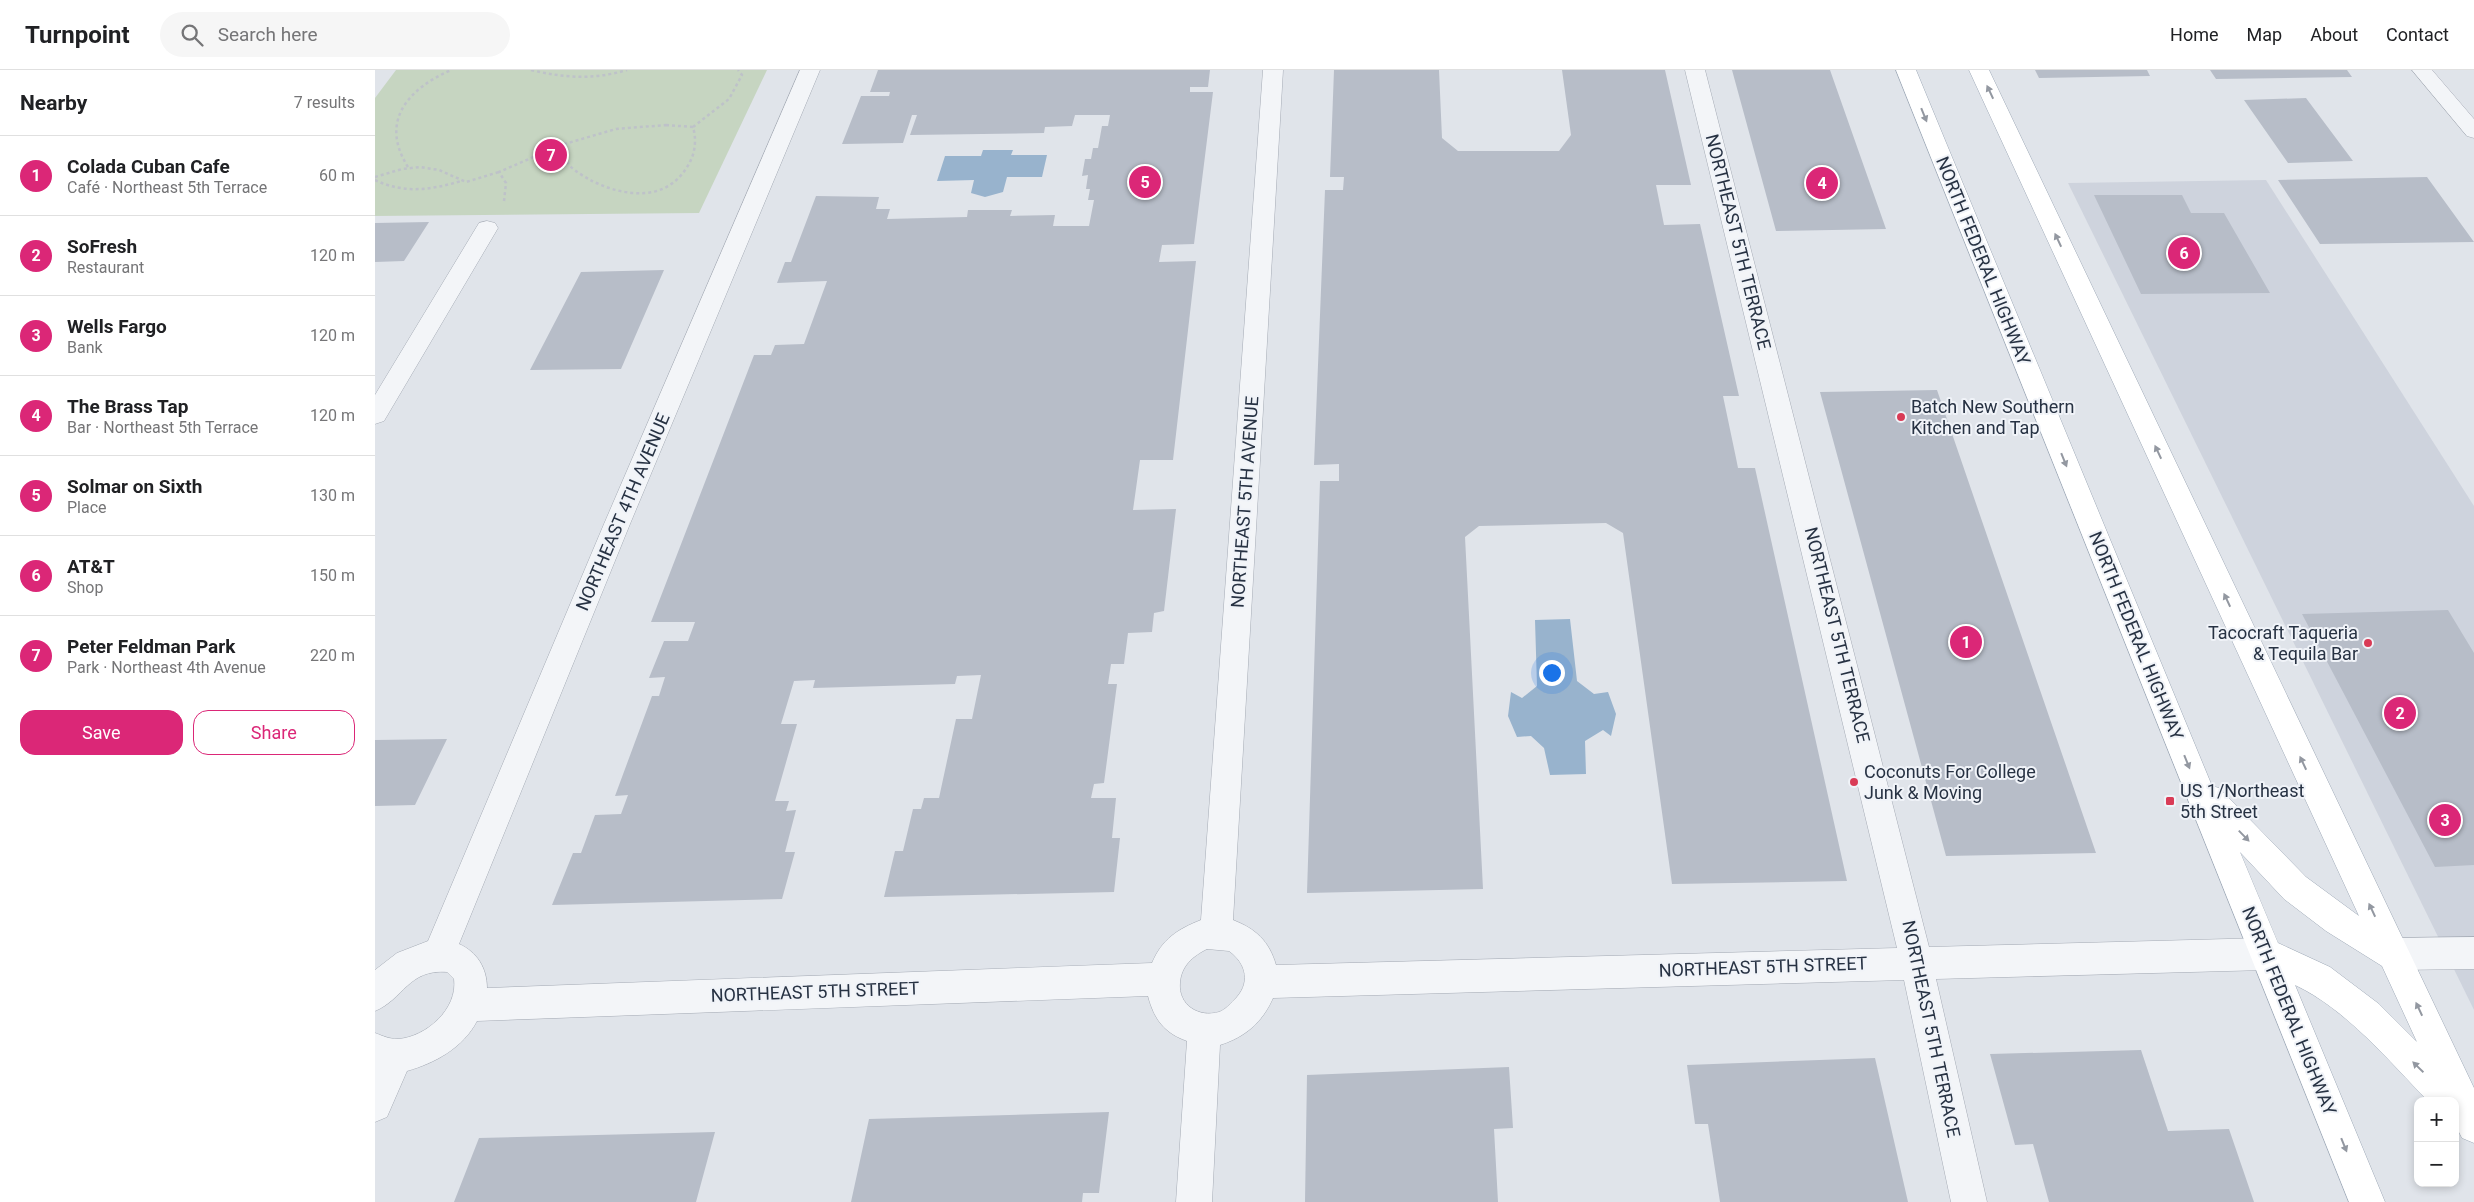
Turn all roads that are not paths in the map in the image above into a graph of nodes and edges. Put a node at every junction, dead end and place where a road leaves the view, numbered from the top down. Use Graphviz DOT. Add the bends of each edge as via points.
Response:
graph roads {
  1 [pos="810,70"];
  2 [pos="1273,70"];
  3 [pos="1695,70"];
  4 [pos="1906,70"];
  5 [pos="1979,70"];
  6 [pos="2422,70"];
  7 [pos="2474,132"];
  8 [pos="487,228"];
  9 [pos="375,415"];
  10 [pos="2198,788"];
  11 [pos="1216,933"];
  12 [pos="2474,952"];
  13 [pos="2265,954"];
  14 [pos="2393,954"];
  15 [pos="438,956"];
  16 [pos="1917,962"];
  17 [pos="1163,980"];
  18 [pos="1261,982"];
  19 [pos="375,995"];
  20 [pos="467,1005"];
  21 [pos="1204,1030"];
  22 [pos="385,1053"];
  23 [pos="375,1105"];
  24 [pos="2463,1111"];
  25 [pos="1194,1202"];
  26 [pos="1969,1202"];
  27 [pos="2367,1202"];
  1 -- 15 [label="street, NORTHEAST 4TH AVENUE"];
  2 -- 11 [label="street, NORTHEAST 5TH AVENUE"];
  3 -- 16 [label="street, NORTHEAST 5TH TERRACE"];
  4 -- 10 [label="main road, NORTH FEDERAL HIGHWAY, one-way"];
  14 -- 5 [label="main road, one-way"];
  6 -- 7 [label="street"];
  8 -- 9 [label="street"];
  10 -- 13 [label="main road, NORTH FEDERAL HIGHWAY"];
  10 -- 14 [label="main road, one-way" via="2295,888 2337,920"];
  11 -- 17 [label="street" via="1207,933 1179,948"];
  11 -- 18 [label="street" via="1237,937 1248,945 1262,971"];
  12 -- 14 [label="street"];
  13 -- 16 [label="street, NORTHEAST 5TH STREET"];
  24 -- 13 [label="main road, one-way" via="2367,1016 2318,980"];
  13 -- 27 [label="main road, NORTH FEDERAL HIGHWAY, one-way"];
  24 -- 14 [label="main road, one-way"];
  15 -- 19 [label="street" via="415,961 398,970"];
  15 -- 20 [label="street" via="459,960 468,968 472,981"];
  16 -- 18 [label="street, NORTHEAST 5TH STREET"];
  16 -- 26 [label="street, NORTHEAST 5TH TERRACE"];
  17 -- 20 [label="street, NORTHEAST 5TH STREET"];
  17 -- 21 [label="street" via="1164,996 1170,1011 1182,1023"];
  18 -- 21 [label="street" via="1255,1002 1245,1015 1231,1026"];
  20 -- 22 [label="street" via="454,1027 439,1040 419,1051"];
  21 -- 25 [label="street"];
  22 -- 23 [label="street"];
}
